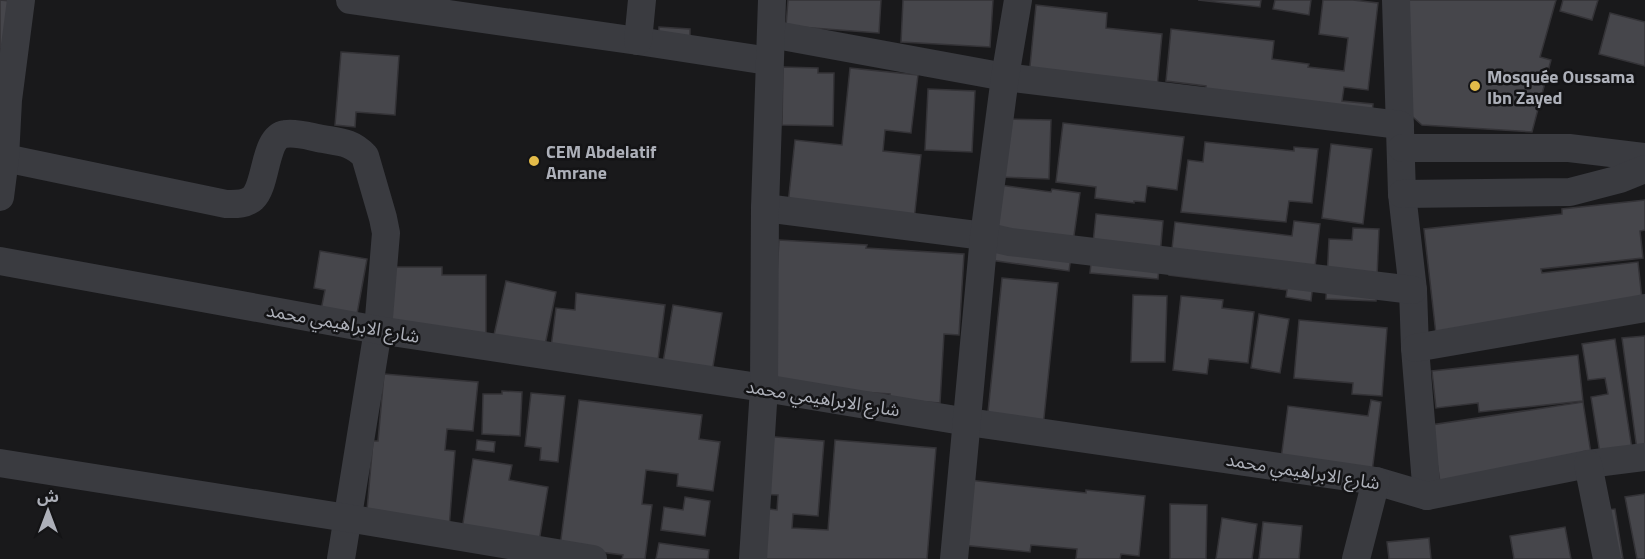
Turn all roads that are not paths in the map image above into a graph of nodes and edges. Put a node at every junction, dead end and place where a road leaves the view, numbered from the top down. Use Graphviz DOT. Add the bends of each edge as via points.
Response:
graph roads {
  1 [pos="21,0"];
  2 [pos="350,0"];
  3 [pos="642,0"];
  4 [pos="772,0"];
  5 [pos="1018,0"];
  6 [pos="1396,0"];
  7 [pos="638,40"];
  8 [pos="770,48"];
  9 [pos="1005,77"];
  10 [pos="4,99"];
  11 [pos="1401,137"];
  12 [pos="1645,157"];
  13 [pos="5,158"];
  14 [pos="1645,169"];
  15 [pos="1402,194"];
  16 [pos="0,197"];
  17 [pos="765,208"];
  18 [pos="984,236"];
  19 [pos="0,261"];
  20 [pos="1413,290"];
  21 [pos="1645,308"];
  22 [pos="378,330"];
  23 [pos="1415,348"];
  24 [pos="764,388"];
  25 [pos="968,422"];
  26 [pos="1645,457"];
  27 [pos="0,464"];
  28 [pos="1588,464"];
  29 [pos="1376,481"];
  30 [pos="1427,496"];
  31 [pos="346,518"];
  32 [pos="341,559"];
  33 [pos="593,559"];
  34 [pos="753,559"];
  35 [pos="954,559"];
  36 [pos="1356,559"];
  37 [pos="1607,559"];
  1 -- 10 [label="street"];
  2 -- 7 [label="street"];
  3 -- 7 [label="street"];
  4 -- 8 [label="street"];
  5 -- 9 [label="street"];
  6 -- 11 [label="street"];
  7 -- 8 [label="street"];
  8 -- 9 [label="street"];
  8 -- 17 [label="street"];
  9 -- 11 [label="street"];
  9 -- 18 [label="street"];
  10 -- 13 [label="street"];
  11 -- 12 [label="street" via="1569,147"];
  11 -- 15 [label="street"];
  13 -- 16 [label="street"];
  13 -- 22 [label="street" via="240,204 252,199 258,189 278,136 296,134 358,148 364,156 386,233"];
  14 -- 15 [label="street" via="1570,192"];
  15 -- 20 [label="street"];
  17 -- 18 [label="street"];
  17 -- 24 [label="street"];
  18 -- 20 [label="street"];
  18 -- 25 [label="street"];
  19 -- 22 [label="street, شارع الابراهيمي محمد"];
  20 -- 23 [label="street"];
  21 -- 23 [label="street"];
  22 -- 24 [label="street, شارع الابراهيمي محمد"];
  22 -- 31 [label="street"];
  23 -- 30 [label="street"];
  24 -- 25 [label="street, شارع الابراهيمي محمد"];
  24 -- 34 [label="street"];
  25 -- 29 [label="street, شارع الابراهيمي محمد"];
  25 -- 35 [label="street"];
  26 -- 28 [label="street, شارع الابراهيمي محمد"];
  27 -- 31 [label="street"];
  28 -- 30 [label="street, شارع الابراهيمي محمد"];
  28 -- 37 [label="street"];
  29 -- 30 [label="street, شارع الابراهيمي محمد"];
  29 -- 36 [label="street"];
  31 -- 32 [label="street"];
  31 -- 33 [label="street"];
}
